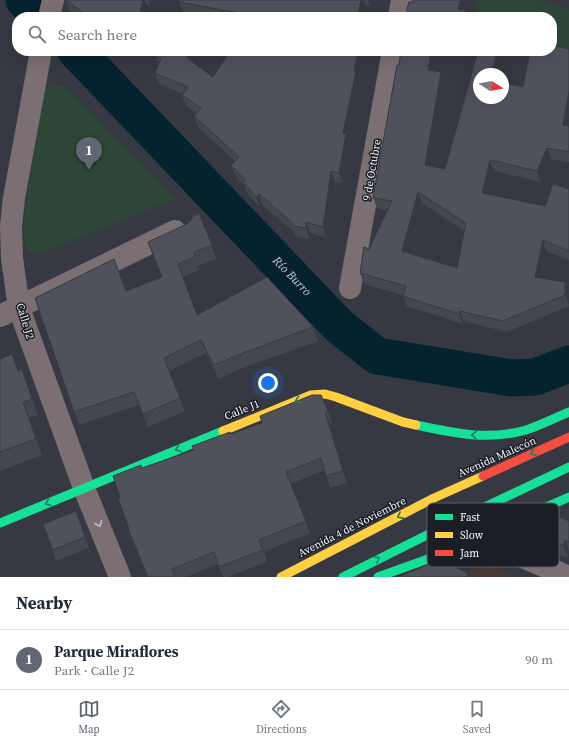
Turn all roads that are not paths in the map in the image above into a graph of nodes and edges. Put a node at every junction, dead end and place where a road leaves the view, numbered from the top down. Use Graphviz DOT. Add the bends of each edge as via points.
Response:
graph roads {
  1 [pos="53,0"];
  2 [pos="402,0"];
  3 [pos="50,12"];
  4 [pos="400,12"];
  5 [pos="40,56"];
  6 [pos="392,56"];
  7 [pos="7,196"];
  8 [pos="186,226"];
  9 [pos="350,288"];
  10 [pos="9,312"];
  11 [pos="569,412"];
  12 [pos="569,437"];
  13 [pos="569,467"];
  14 [pos="84,488"];
  15 [pos="569,497"];
  16 [pos="434,498"];
  17 [pos="492,503"];
  18 [pos="555,503"];
  19 [pos="0,523"];
  20 [pos="427,534"];
  21 [pos="427,559"];
  22 [pos="546,567"];
  23 [pos="120,577"];
  24 [pos="281,577"];
  25 [pos="343,577"];
  26 [pos="378,577"];
  27 [pos="569,577"];
  1 -- 3 [label="street"];
  2 -- 4 [label="street"];
  5 -- 7 [label="street, Calle J2"];
  6 -- 9 [label="street, 9 de Octubre"];
  7 -- 10 [label="street, Calle J2" via="12,258"];
  8 -- 10 [label="street"];
  10 -- 14 [label="street, Calle J2"];
  11 -- 14 [label="main road, Calle J1, one-way" via="513,433 493,436 465,435 403,422 325,394 311,395"];
  12 -- 16 [label="main road, Avenida Malecón, one-way"];
  17 -- 13 [label="main road, one-way"];
  14 -- 19 [label="main road, Calle J1, one-way"];
  14 -- 23 [label="street, Calle J2, one-way"];
  15 -- 18 [label="main road"];
  16 -- 24 [label="main road, Avenida 4 de Noviembre, one-way"];
  25 -- 20 [label="main road, one-way"];
  21 -- 26 [label="main road"];
  22 -- 27 [label="street"];
}
